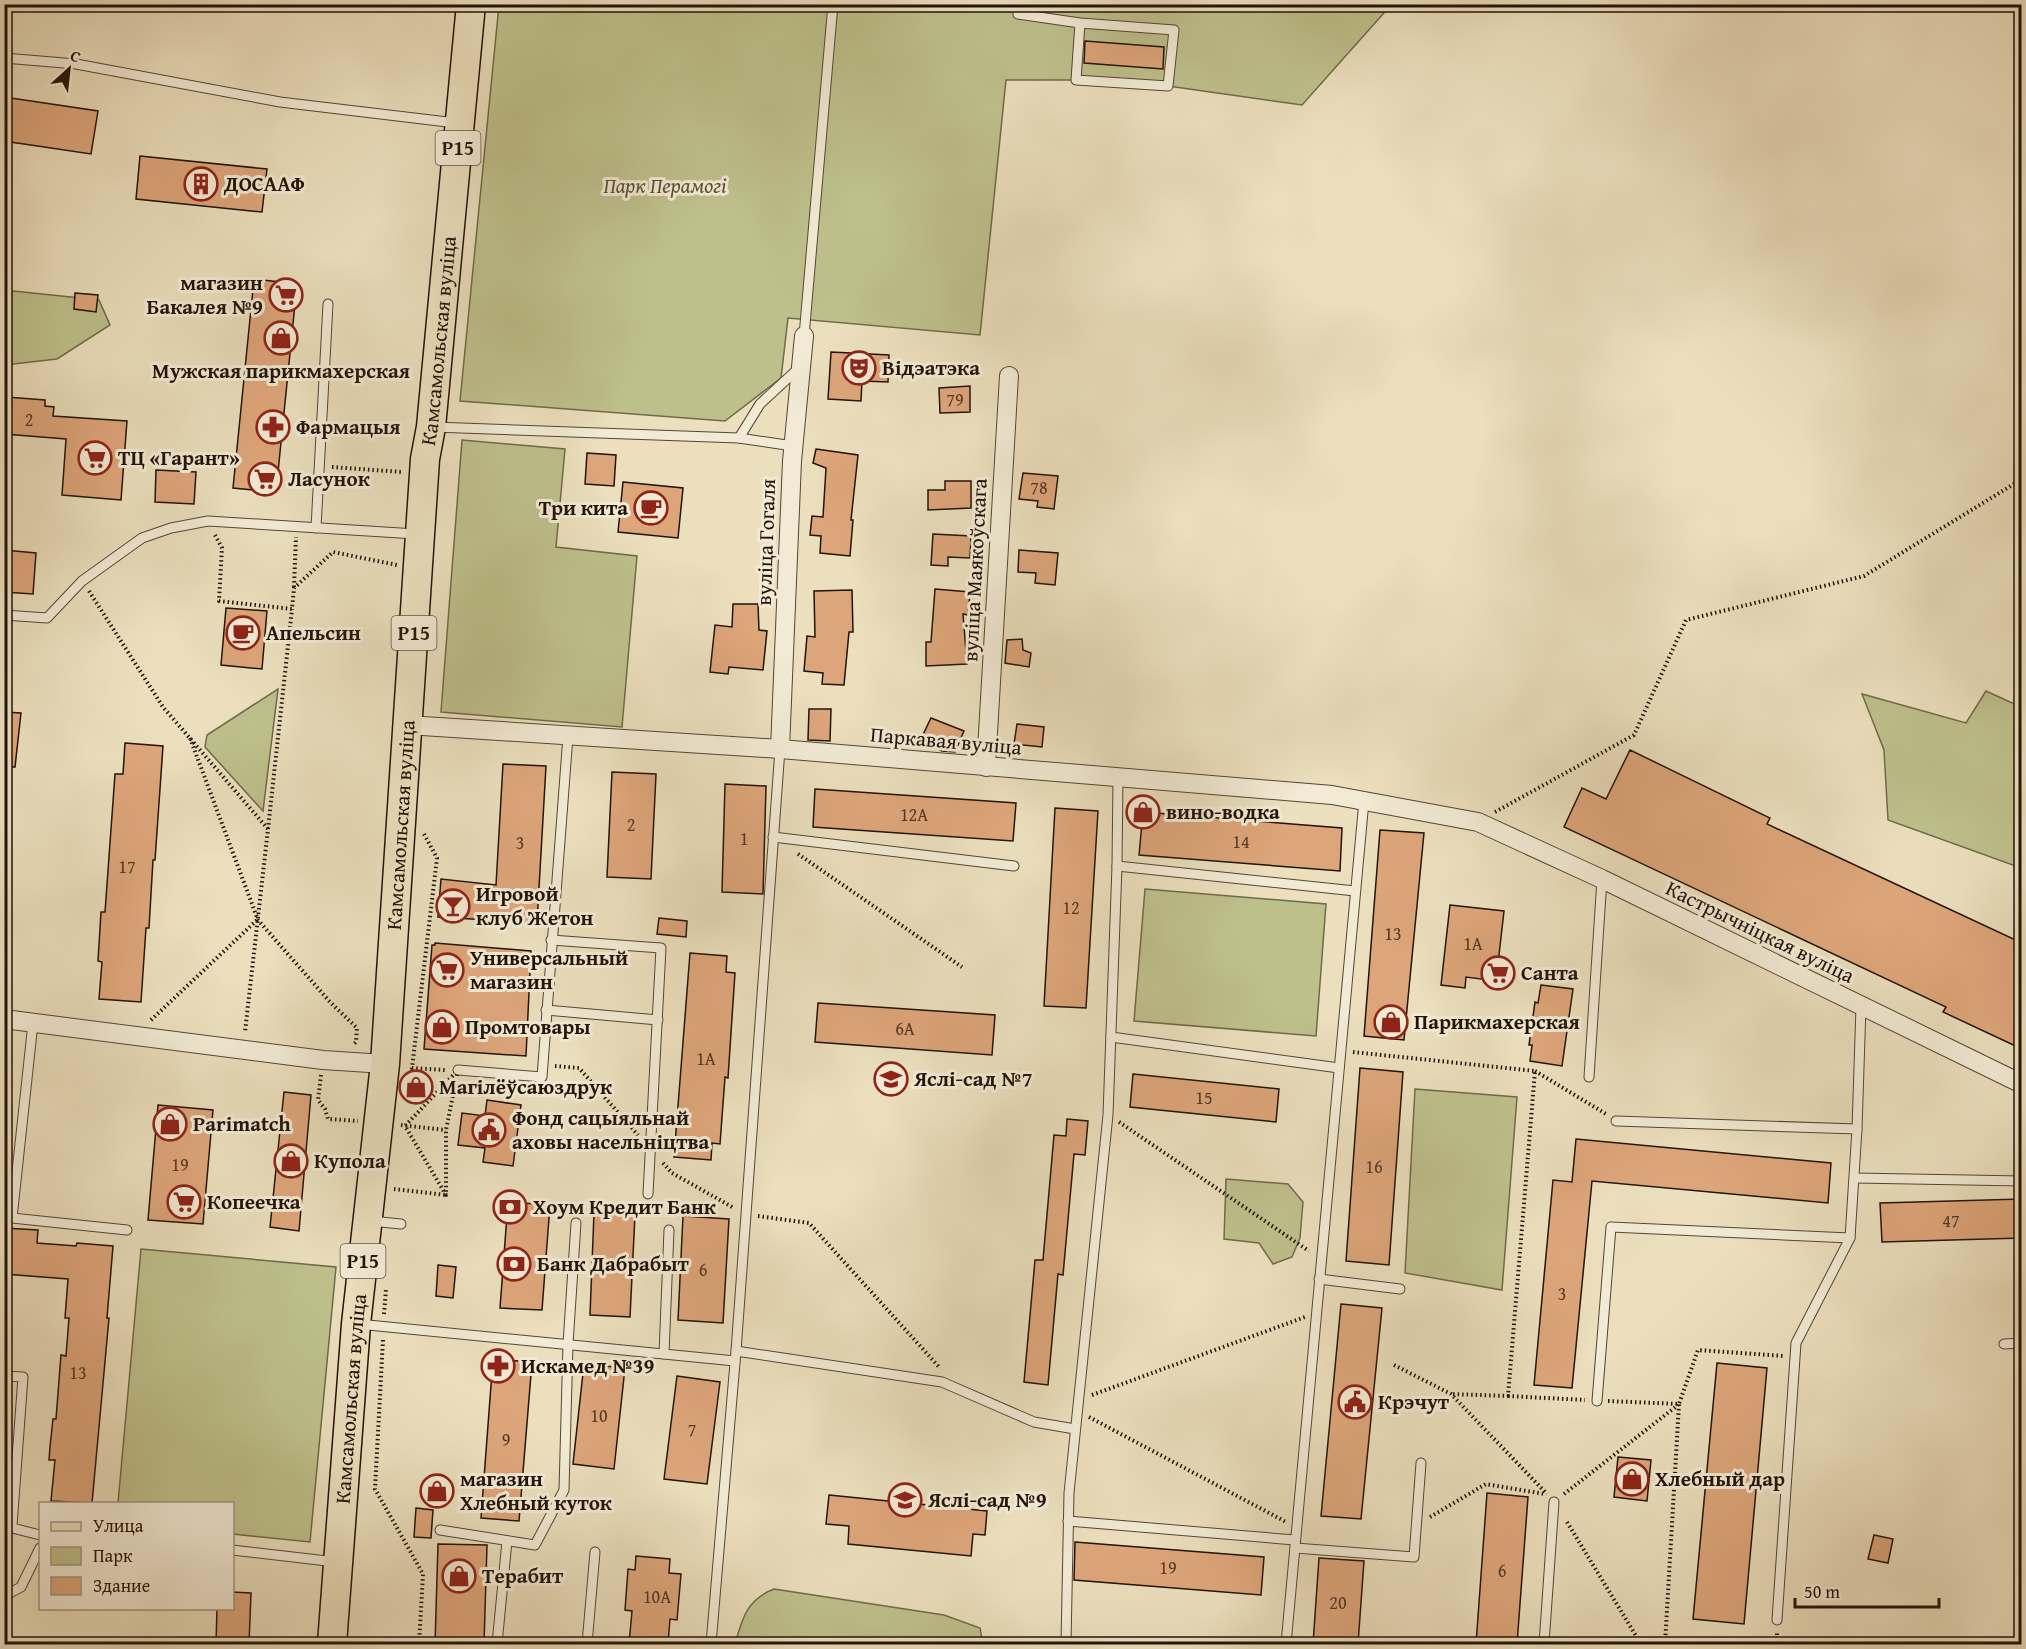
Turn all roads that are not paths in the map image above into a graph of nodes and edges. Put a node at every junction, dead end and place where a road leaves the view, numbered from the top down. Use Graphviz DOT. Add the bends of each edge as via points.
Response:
graph roads {
  1 [pos="471,4"];
  2 [pos="833,4"];
  3 [pos="1018,4"];
  4 [pos="1080,23"];
  5 [pos="4,58"];
  6 [pos="461,123"];
  7 [pos="328,304"];
  8 [pos="804,336"];
  9 [pos="801,366"];
  10 [pos="1009,376"];
  11 [pos="431,427"];
  12 [pos="739,438"];
  13 [pos="793,446"];
  14 [pos="316,528"];
  15 [pos="421,534"];
  16 [pos="4,615"];
  17 [pos="407,725"];
  18 [pos="568,736"];
  19 [pos="780,749"];
  20 [pos="986,766"];
  21 [pos="1118,777"];
  22 [pos="1364,801"];
  23 [pos="1478,822"];
  24 [pos="773,837"];
  25 [pos="1014,866"];
  26 [pos="1117,866"];
  27 [pos="1602,879"];
  28 [pos="1356,891"];
  29 [pos="551,940"];
  30 [pos="1861,1006"];
  31 [pos="546,1010"];
  32 [pos="4,1019"];
  33 [pos="658,1020"];
  34 [pos="33,1023"];
  35 [pos="1111,1037"];
  36 [pos="385,1064"];
  37 [pos="1339,1068"];
  38 [pos="458,1070"];
  39 [pos="1589,1077"];
  40 [pos="2022,1083"];
  41 [pos="1616,1120"];
  42 [pos="1857,1129"];
  43 [pos="1855,1178"];
  44 [pos="2022,1181"];
  45 [pos="648,1194"];
  46 [pos="367,1220"];
  47 [pos="576,1223"];
  48 [pos="401,1224"];
  49 [pos="127,1230"];
  50 [pos="669,1230"];
  51 [pos="1850,1238"];
  52 [pos="1319,1279"];
  53 [pos="1400,1289"];
  54 [pos="356,1324"];
  55 [pos="2022,1343"];
  56 [pos="568,1344"];
  57 [pos="2004,1344"];
  58 [pos="663,1354"];
  59 [pos="735,1356"];
  60 [pos="4,1376"];
  61 [pos="1597,1401"];
  62 [pos="1075,1429"];
  63 [pos="1421,1463"];
  64 [pos="1551,1498"];
  65 [pos="1068,1521"];
  66 [pos="8,1526"];
  67 [pos="440,1530"];
  68 [pos="39,1535"];
  69 [pos="507,1540"];
  70 [pos="1295,1544"];
  71 [pos="39,1550"];
  72 [pos="234,1550"];
  73 [pos="595,1552"];
  74 [pos="339,1563"];
  75 [pos="4,1596"];
  76 [pos="1777,1620"];
  77 [pos="332,1644"];
  78 [pos="497,1644"];
  79 [pos="587,1644"];
  80 [pos="711,1644"];
  81 [pos="1066,1644"];
  82 [pos="1286,1644"];
  83 [pos="1544,1644"];
  1 -- 6 [label="main road, Камсамольская вуліца / Р15"];
  2 -- 8 [label="lane"];
  3 -- 4 [label="lane" via="1018,14"];
  4 -- 4 [label="lane" via="1174,30 1168,86 1076,80"];
  5 -- 6 [label="lane" via="76,64 280,102"];
  6 -- 11 [label="main road, Камсамольская вуліца / Р15"];
  7 -- 14 [label="lane"];
  8 -- 9 [label="street, вуліца Гогаля"];
  9 -- 12 [label="lane" via="760,404"];
  9 -- 13 [label="street, вуліца Гогаля"];
  10 -- 20 [label="street, вуліца Маякоўскага"];
  11 -- 12 [label="lane"];
  11 -- 15 [label="main road, Камсамольская вуліца / Р15"];
  12 -- 13 [label="lane"];
  13 -- 19 [label="street, вуліца Гогаля"];
  14 -- 15 [label="lane"];
  14 -- 16 [label="lane" via="208,521 171,528 142,538 82,581 47,618"];
  15 -- 17 [label="main road, Камсамольская вуліца / Р15"];
  17 -- 18 [label="street, Паркавая вуліца"];
  17 -- 36 [label="main road, Камсамольская вуліца / Р15"];
  18 -- 19 [label="street, Паркавая вуліца"];
  18 -- 29 [label="lane"];
  19 -- 20 [label="street, Паркавая вуліца"];
  19 -- 24 [label="lane"];
  20 -- 21 [label="street, Паркавая вуліца"];
  21 -- 22 [label="street, Паркавая вуліца"];
  21 -- 26 [label="lane"];
  22 -- 23 [label="street, Паркавая вуліца"];
  22 -- 28 [label="lane"];
  23 -- 27 [label="street, Кастрычніцкая вуліца"];
  24 -- 25 [label="lane"];
  24 -- 59 [label="lane"];
  26 -- 28 [label="lane"];
  26 -- 35 [label="lane"];
  27 -- 30 [label="street, Кастрычніцкая вуліца"];
  27 -- 39 [label="lane"];
  28 -- 37 [label="lane"];
  29 -- 31 [label="lane"];
  29 -- 33 [label="lane" via="661,948"];
  30 -- 40 [label="street, Кастрычніцкая вуліца"];
  30 -- 42 [label="lane"];
  31 -- 33 [label="lane"];
  31 -- 38 [label="lane" via="542,1077"];
  32 -- 34 [label="street"];
  33 -- 45 [label="lane"];
  34 -- 36 [label="street" via="243,1051"];
  34 -- 49 [label="lane" via="12,1218"];
  35 -- 37 [label="lane"];
  35 -- 62 [label="lane" via="1108,1115"];
  36 -- 46 [label="main road, Камсамольская вуліца / Р15" via="392,1124"];
  37 -- 52 [label="lane"];
  41 -- 42 [label="lane"];
  42 -- 43 [label="lane"];
  43 -- 44 [label="lane"];
  43 -- 51 [label="lane"];
  46 -- 48 [label="lane"];
  46 -- 54 [label="main road, Камсамольская вуліца / Р15"];
  47 -- 56 [label="lane"];
  50 -- 58 [label="lane"];
  51 -- 61 [label="lane" via="1611,1227"];
  51 -- 76 [label="lane" via="1796,1343"];
  52 -- 53 [label="lane"];
  52 -- 70 [label="lane"];
  54 -- 56 [label="lane"];
  54 -- 74 [label="main road, Камсамольская вуліца / Р15"];
  55 -- 57 [label="lane"];
  56 -- 58 [label="lane"];
  56 -- 69 [label="lane" via="564,1490 536,1545"];
  58 -- 59 [label="lane"];
  59 -- 62 [label="lane" via="942,1382 1034,1422"];
  59 -- 80 [label="lane"];
  60 -- 66 [label="lane" via="23,1377"];
  62 -- 65 [label="lane"];
  63 -- 70 [label="lane" via="1414,1557"];
  64 -- 83 [label="lane"];
  65 -- 70 [label="lane"];
  65 -- 81 [label="lane"];
  66 -- 68 [label="lane"];
  67 -- 69 [label="lane"];
  69 -- 78 [label="lane"];
  70 -- 82 [label="lane"];
  71 -- 75 [label="lane" via="21,1587"];
  72 -- 74 [label="lane"];
  73 -- 79 [label="lane"];
  74 -- 77 [label="main road, Камсамольская вуліца / Р15"];
}
